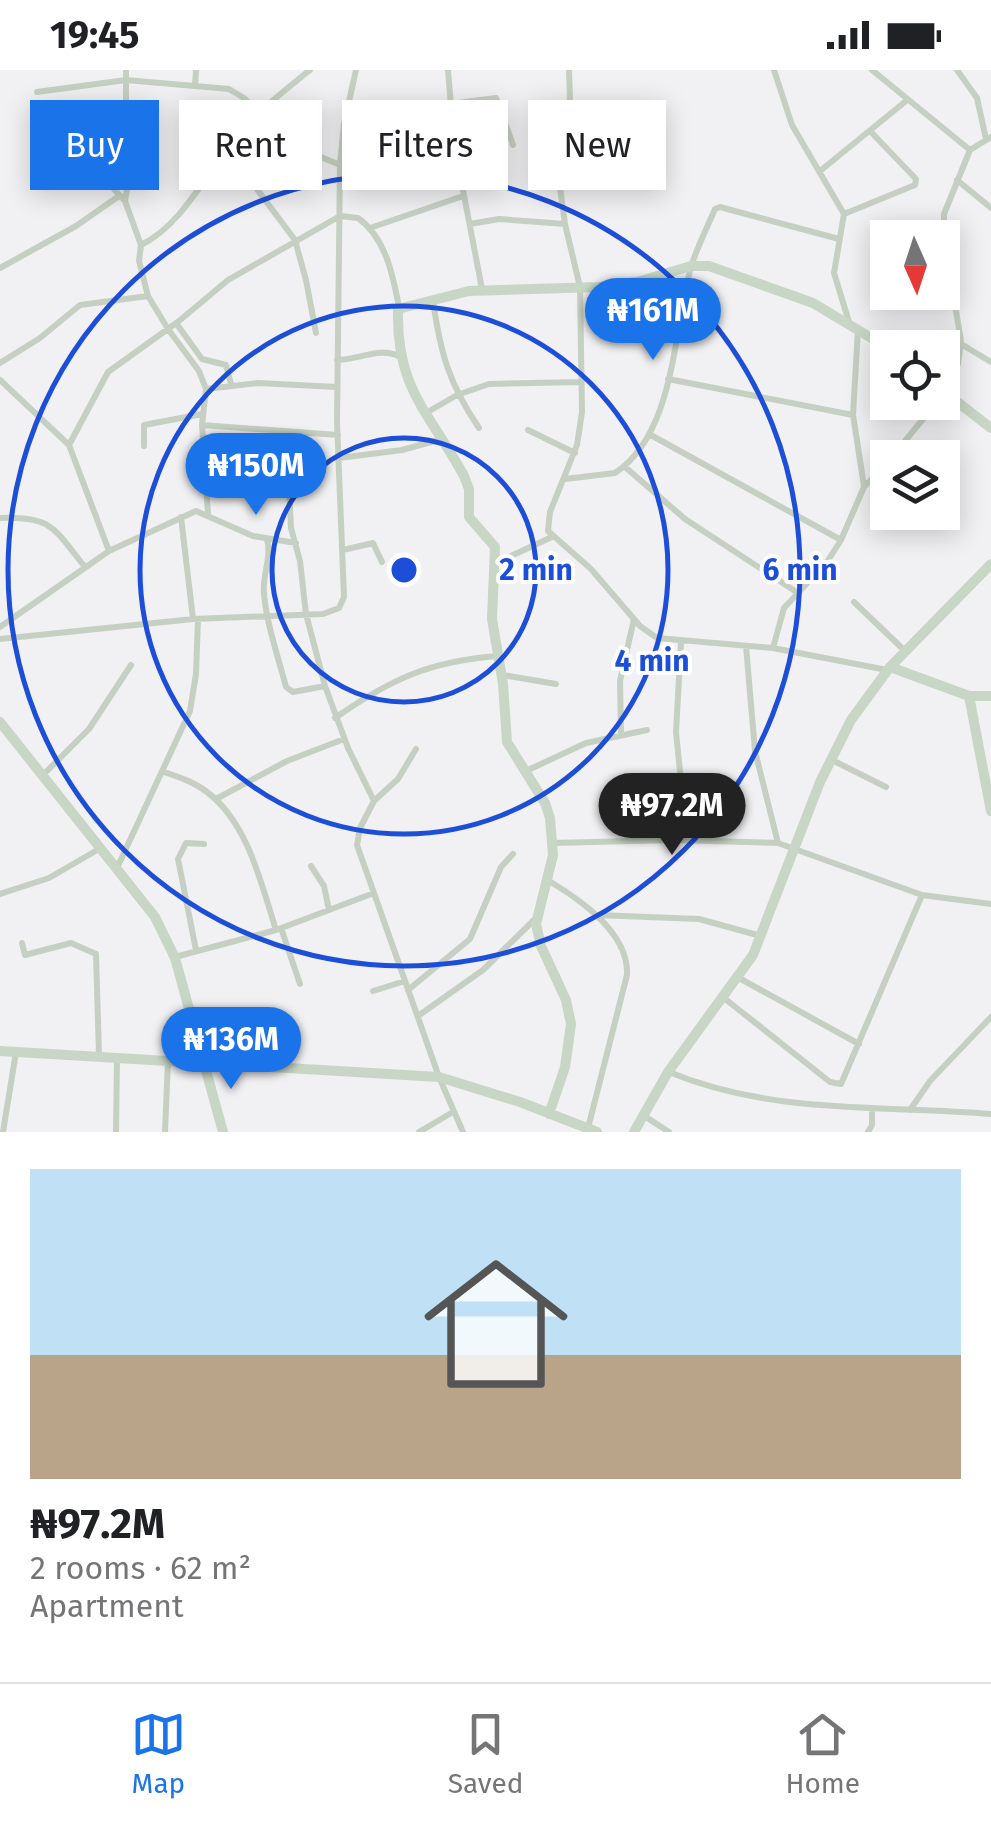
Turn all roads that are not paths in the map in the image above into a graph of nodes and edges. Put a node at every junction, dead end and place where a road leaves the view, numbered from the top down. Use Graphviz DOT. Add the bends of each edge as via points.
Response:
graph roads {
  1 [pos="126,70"];
  2 [pos="196,70"];
  3 [pos="308,70"];
  4 [pos="356,70"];
  5 [pos="448,70"];
  6 [pos="569,70"];
  7 [pos="774,70"];
  8 [pos="872,70"];
  9 [pos="956,70"];
  10 [pos="126,80"];
  11 [pos="195,86"];
  12 [pos="37,92"];
  13 [pos="243,100"];
  14 [pos="277,100"];
  15 [pos="350,100"];
  16 [pos="450,100"];
  17 [pos="570,100"];
  18 [pos="906,100"];
  19 [pos="508,132"];
  20 [pos="872,132"];
  21 [pos="988,138"];
  22 [pos="342,145"];
  23 [pos="513,146"];
  24 [pos="970,150"];
  25 [pos="322,157"];
  26 [pos="340,165"];
  27 [pos="820,172"];
  28 [pos="957,180"];
  29 [pos="114,190"];
  30 [pos="195,190"];
  31 [pos="257,190"];
  32 [pos="462,190"];
  33 [pos="560,190"];
  34 [pos="463,196"];
  35 [pos="122,199"];
  36 [pos="991,208"];
  37 [pos="844,214"];
  38 [pos="340,216"];
  39 [pos="470,224"];
  40 [pos="565,224"];
  41 [pos="370,228"];
  42 [pos="839,238"];
  43 [pos="294,240"];
  44 [pos="141,246"];
  45 [pos="692,266"];
  46 [pos="0,268"];
  47 [pos="580,287"];
  48 [pos="482,289"];
  49 [pos="148,296"];
  50 [pos="433,299"];
  51 [pos="399,307"];
  52 [pos="176,323"];
  53 [pos="854,325"];
  54 [pos="168,329"];
  55 [pos="316,333"];
  56 [pos="870,336"];
  57 [pos="961,344"];
  58 [pos="960,351"];
  59 [pos="400,357"];
  60 [pos="337,360"];
  61 [pos="991,362"];
  62 [pos="0,363"];
  63 [pos="668,379"];
  64 [pos="0,380"];
  65 [pos="581,382"];
  66 [pos="231,384"];
  67 [pos="337,387"];
  68 [pos="206,389"];
  69 [pos="457,395"];
  70 [pos="960,405"];
  71 [pos="426,413"];
  72 [pos="202,414"];
  73 [pos="853,415"];
  74 [pos="922,420"];
  75 [pos="202,424"];
  76 [pos="479,428"];
  77 [pos="991,428"];
  78 [pos="528,430"];
  79 [pos="649,434"];
  80 [pos="338,435"];
  81 [pos="443,439"];
  82 [pos="906,440"];
  83 [pos="69,445"];
  84 [pos="144,446"];
  85 [pos="574,454"];
  86 [pos="338,458"];
  87 [pos="624,466"];
  88 [pos="564,479"];
  89 [pos="870,481"];
  90 [pos="289,486"];
  91 [pos="864,487"];
  92 [pos="208,514"];
  93 [pos="181,516"];
  94 [pos="0,518"];
  95 [pos="554,536"];
  96 [pos="267,538"];
  97 [pos="841,540"];
  98 [pos="296,543"];
  99 [pos="342,550"];
  100 [pos="109,551"];
  101 [pos="382,562"];
  102 [pos="496,563"];
  103 [pos="991,564"];
  104 [pos="85,567"];
  105 [pos="798,593"];
  106 [pos="854,602"];
  107 [pos="306,614"];
  108 [pos="266,616"];
  109 [pos="195,619"];
  110 [pos="634,619"];
  111 [pos="0,627"];
  112 [pos="0,639"];
  113 [pos="681,642"];
  114 [pos="746,646"];
  115 [pos="772,648"];
  116 [pos="905,651"];
  117 [pos="498,656"];
  118 [pos="132,664"];
  119 [pos="889,669"];
  120 [pos="501,675"];
  121 [pos="556,684"];
  122 [pos="325,686"];
  123 [pos="969,696"];
  124 [pos="991,696"];
  125 [pos="336,718"];
  126 [pos="0,722"];
  127 [pos="647,730"];
  128 [pos="621,735"];
  129 [pos="344,739"];
  130 [pos="416,749"];
  131 [pos="830,760"];
  132 [pos="164,772"];
  133 [pos="523,773"];
  134 [pos="41,776"];
  135 [pos="886,787"];
  136 [pos="216,800"];
  137 [pos="374,801"];
  138 [pos="991,810"];
  139 [pos="672,840"];
  140 [pos="553,843"];
  141 [pos="778,843"];
  142 [pos="204,844"];
  143 [pos="794,848"];
  144 [pos="100,850"];
  145 [pos="512,854"];
  146 [pos="310,866"];
  147 [pos="117,868"];
  148 [pos="549,881"];
  149 [pos="374,893"];
  150 [pos="0,894"];
  151 [pos="922,894"];
  152 [pos="991,904"];
  153 [pos="329,910"];
  154 [pos="596,915"];
  155 [pos="536,918"];
  156 [pos="278,929"];
  157 [pos="760,936"];
  158 [pos="22,943"];
  159 [pos="196,950"];
  160 [pos="174,958"];
  161 [pos="739,978"];
  162 [pos="300,984"];
  163 [pos="407,986"];
  164 [pos="372,990"];
  165 [pos="724,998"];
  166 [pos="418,1016"];
  167 [pos="991,1018"];
  168 [pos="860,1044"];
  169 [pos="0,1051"];
  170 [pos="16,1052"];
  171 [pos="99,1056"];
  172 [pos="117,1056"];
  173 [pos="168,1060"];
  174 [pos="204,1063"];
  175 [pos="668,1072"];
  176 [pos="438,1077"];
  177 [pos="872,1109"];
  178 [pos="910,1111"];
  179 [pos="453,1112"];
  180 [pos="550,1114"];
  181 [pos="991,1114"];
  182 [pos="643,1116"];
  183 [pos="592,1130"];
  184 [pos="3,1132"];
  185 [pos="116,1132"];
  186 [pos="166,1132"];
  187 [pos="223,1132"];
  188 [pos="419,1132"];
  189 [pos="463,1132"];
  190 [pos="634,1132"];
  191 [pos="669,1132"];
  192 [pos="868,1132"];
  1 -- 10 [label="street"];
  2 -- 11 [label="street"];
  3 -- 14 [label="street"];
  4 -- 15 [label="street"];
  5 -- 16 [label="street"];
  6 -- 17 [label="street"];
  7 -- 27 [label="street" via="792,125"];
  8 -- 18 [label="street"];
  9 -- 21 [label="street" via="977,98"];
  10 -- 11 [label="street"];
  10 -- 12 [label="street"];
  10 -- 35 [label="street" via="133,155"];
  11 -- 13 [label="street" via="229,90"];
  18 -- 20 [label="street"];
  18 -- 24 [label="street"];
  19 -- 23 [label="street"];
  20 -- 27 [label="street"];
  20 -- 37 [label="street" via="915,184"];
  21 -- 24 [label="street"];
  22 -- 26 [label="street"];
  24 -- 28 [label="street"];
  25 -- 26 [label="street"];
  26 -- 38 [label="street"];
  27 -- 37 [label="street"];
  28 -- 36 [label="street"];
  28 -- 57 [label="street" via="944,214 944,238"];
  29 -- 35 [label="street"];
  30 -- 44 [label="street"];
  31 -- 43 [label="street"];
  32 -- 34 [label="street"];
  33 -- 40 [label="street"];
  34 -- 39 [label="street"];
  34 -- 41 [label="street"];
  35 -- 44 [label="street"];
  35 -- 46 [label="street"];
  37 -- 42 [label="street"];
  38 -- 41 [label="street"];
  38 -- 43 [label="street"];
  38 -- 60 [label="street"];
  39 -- 40 [label="street"];
  39 -- 48 [label="street"];
  40 -- 47 [label="street"];
  41 -- 51 [label="street" via="392,270"];
  42 -- 45 [label="street" via="717,207"];
  42 -- 53 [label="street" via="834,280"];
  43 -- 52 [label="street" via="228,280"];
  43 -- 55 [label="street"];
  44 -- 49 [label="street"];
  45 -- 47 [label="street" via="624,284"];
  45 -- 53 [label="street" via="778,288"];
  45 -- 63 [label="street"];
  47 -- 48 [label="street"];
  47 -- 65 [label="street"];
  48 -- 50 [label="street"];
  49 -- 54 [label="street"];
  49 -- 62 [label="street" via="80,305"];
  50 -- 51 [label="street"];
  50 -- 69 [label="street" via="441,352"];
  51 -- 59 [label="street"];
  52 -- 54 [label="street"];
  52 -- 66 [label="street" via="202,360 226,364"];
  53 -- 56 [label="street"];
  53 -- 73 [label="street"];
  54 -- 68 [label="street"];
  54 -- 83 [label="street" via="108,372"];
  57 -- 58 [label="street"];
  57 -- 61 [label="street"];
  59 -- 60 [label="street" via="384,351"];
  59 -- 71 [label="street"];
  60 -- 67 [label="street"];
  63 -- 73 [label="street"];
  63 -- 79 [label="street"];
  64 -- 83 [label="street"];
  65 -- 69 [label="street" via="502,382"];
  65 -- 85 [label="street"];
  66 -- 67 [label="street"];
  66 -- 68 [label="street"];
  67 -- 80 [label="street"];
  68 -- 72 [label="street"];
  69 -- 71 [label="street"];
  69 -- 76 [label="street"];
  70 -- 77 [label="street"];
  71 -- 81 [label="street"];
  72 -- 75 [label="street"];
  72 -- 84 [label="street" via="144,425"];
  73 -- 91 [label="street"];
  74 -- 82 [label="street"];
  75 -- 80 [label="street"];
  75 -- 92 [label="street"];
  78 -- 85 [label="street"];
  79 -- 87 [label="street"];
  79 -- 97 [label="street"];
  80 -- 86 [label="street"];
  81 -- 86 [label="street"];
  81 -- 102 [label="street" via="468,484 470,517 495,547"];
  83 -- 100 [label="street"];
  85 -- 88 [label="street"];
  86 -- 99 [label="street"];
  87 -- 88 [label="street"];
  87 -- 105 [label="street" via="685,519"];
  88 -- 95 [label="street" via="547,520"];
  89 -- 91 [label="street"];
  90 -- 98 [label="street"];
  91 -- 97 [label="street"];
  92 -- 93 [label="street"];
  92 -- 96 [label="street"];
  93 -- 100 [label="street"];
  93 -- 109 [label="street"];
  94 -- 104 [label="street" via="44,520"];
  95 -- 102 [label="street"];
  95 -- 110 [label="street"];
  96 -- 98 [label="street"];
  96 -- 108 [label="street"];
  97 -- 105 [label="street"];
  98 -- 107 [label="street"];
  99 -- 101 [label="street" via="373,543"];
  99 -- 107 [label="street" via="342,602 332,612"];
  100 -- 104 [label="street"];
  102 -- 117 [label="street" via="492,619"];
  103 -- 116 [label="street"];
  104 -- 111 [label="street"];
  105 -- 115 [label="street" via="778,619"];
  106 -- 116 [label="street"];
  107 -- 108 [label="street"];
  107 -- 122 [label="street"];
  108 -- 109 [label="street"];
  108 -- 122 [label="street" via="288,690"];
  109 -- 112 [label="street"];
  109 -- 132 [label="street" via="190,712"];
  110 -- 113 [label="street" via="656,638"];
  110 -- 128 [label="street" via="620,680"];
  113 -- 114 [label="street"];
  113 -- 139 [label="street" via="676,732 682,790"];
  114 -- 115 [label="street"];
  114 -- 141 [label="street" via="755,751"];
  115 -- 119 [label="street"];
  116 -- 119 [label="street"];
  117 -- 120 [label="street"];
  117 -- 125 [label="street" via="430,666"];
  118 -- 134 [label="street" via="90,728"];
  119 -- 123 [label="street"];
  119 -- 131 [label="street"];
  120 -- 121 [label="street"];
  120 -- 133 [label="street" via="506,742"];
  122 -- 125 [label="street"];
  123 -- 124 [label="street"];
  123 -- 138 [label="street"];
  125 -- 129 [label="street"];
  126 -- 134 [label="street"];
  127 -- 128 [label="street"];
  128 -- 133 [label="street" via="586,743"];
  129 -- 136 [label="street"];
  129 -- 137 [label="street"];
  130 -- 137 [label="street"];
  131 -- 135 [label="street"];
  131 -- 143 [label="street"];
  132 -- 136 [label="street"];
  132 -- 147 [label="street"];
  133 -- 140 [label="street" via="548,810"];
  134 -- 144 [label="street"];
  136 -- 156 [label="street" via="254,860"];
  137 -- 149 [label="street" via="356,838"];
  139 -- 140 [label="street"];
  139 -- 141 [label="street"];
  140 -- 148 [label="street"];
  141 -- 143 [label="street"];
  142 -- 159 [label="street" via="186,844 178,859"];
  143 -- 151 [label="street"];
  143 -- 157 [label="street"];
  144 -- 147 [label="street"];
  144 -- 150 [label="street" via="49,878"];
  145 -- 163 [label="street" via="470,939"];
  146 -- 153 [label="street"];
  147 -- 160 [label="street" via="155,917"];
  148 -- 154 [label="street"];
  148 -- 155 [label="street"];
  149 -- 153 [label="street"];
  149 -- 163 [label="street"];
  151 -- 152 [label="street"];
  151 -- 168 [label="street"];
  153 -- 156 [label="street"];
  154 -- 157 [label="street" via="699,920"];
  154 -- 183 [label="street" via="620,946 627,969"];
  155 -- 166 [label="street" via="483,970"];
  155 -- 180 [label="street" via="571,1024"];
  156 -- 159 [label="street"];
  156 -- 162 [label="street"];
  157 -- 161 [label="street"];
  158 -- 171 [label="street" via="24,955 71,943 96,954"];
  159 -- 160 [label="street"];
  160 -- 174 [label="street"];
  161 -- 165 [label="street"];
  161 -- 168 [label="street"];
  163 -- 164 [label="street"];
  163 -- 166 [label="street"];
  165 -- 168 [label="street" via="830,1082 841,1084"];
  165 -- 175 [label="street"];
  166 -- 176 [label="street"];
  167 -- 178 [label="street"];
  169 -- 170 [label="street"];
  170 -- 171 [label="street"];
  170 -- 184 [label="street"];
  171 -- 172 [label="street"];
  172 -- 173 [label="street"];
  172 -- 185 [label="street"];
  173 -- 174 [label="street"];
  173 -- 186 [label="street"];
  174 -- 176 [label="street"];
  174 -- 187 [label="street"];
  175 -- 177 [label="street" via="772,1100"];
  175 -- 182 [label="street"];
  176 -- 179 [label="street"];
  176 -- 180 [label="street"];
  177 -- 178 [label="street"];
  177 -- 192 [label="street"];
  178 -- 181 [label="street"];
  179 -- 188 [label="street"];
  179 -- 189 [label="street"];
  180 -- 183 [label="street"];
  182 -- 190 [label="street"];
  182 -- 191 [label="street"];
}
